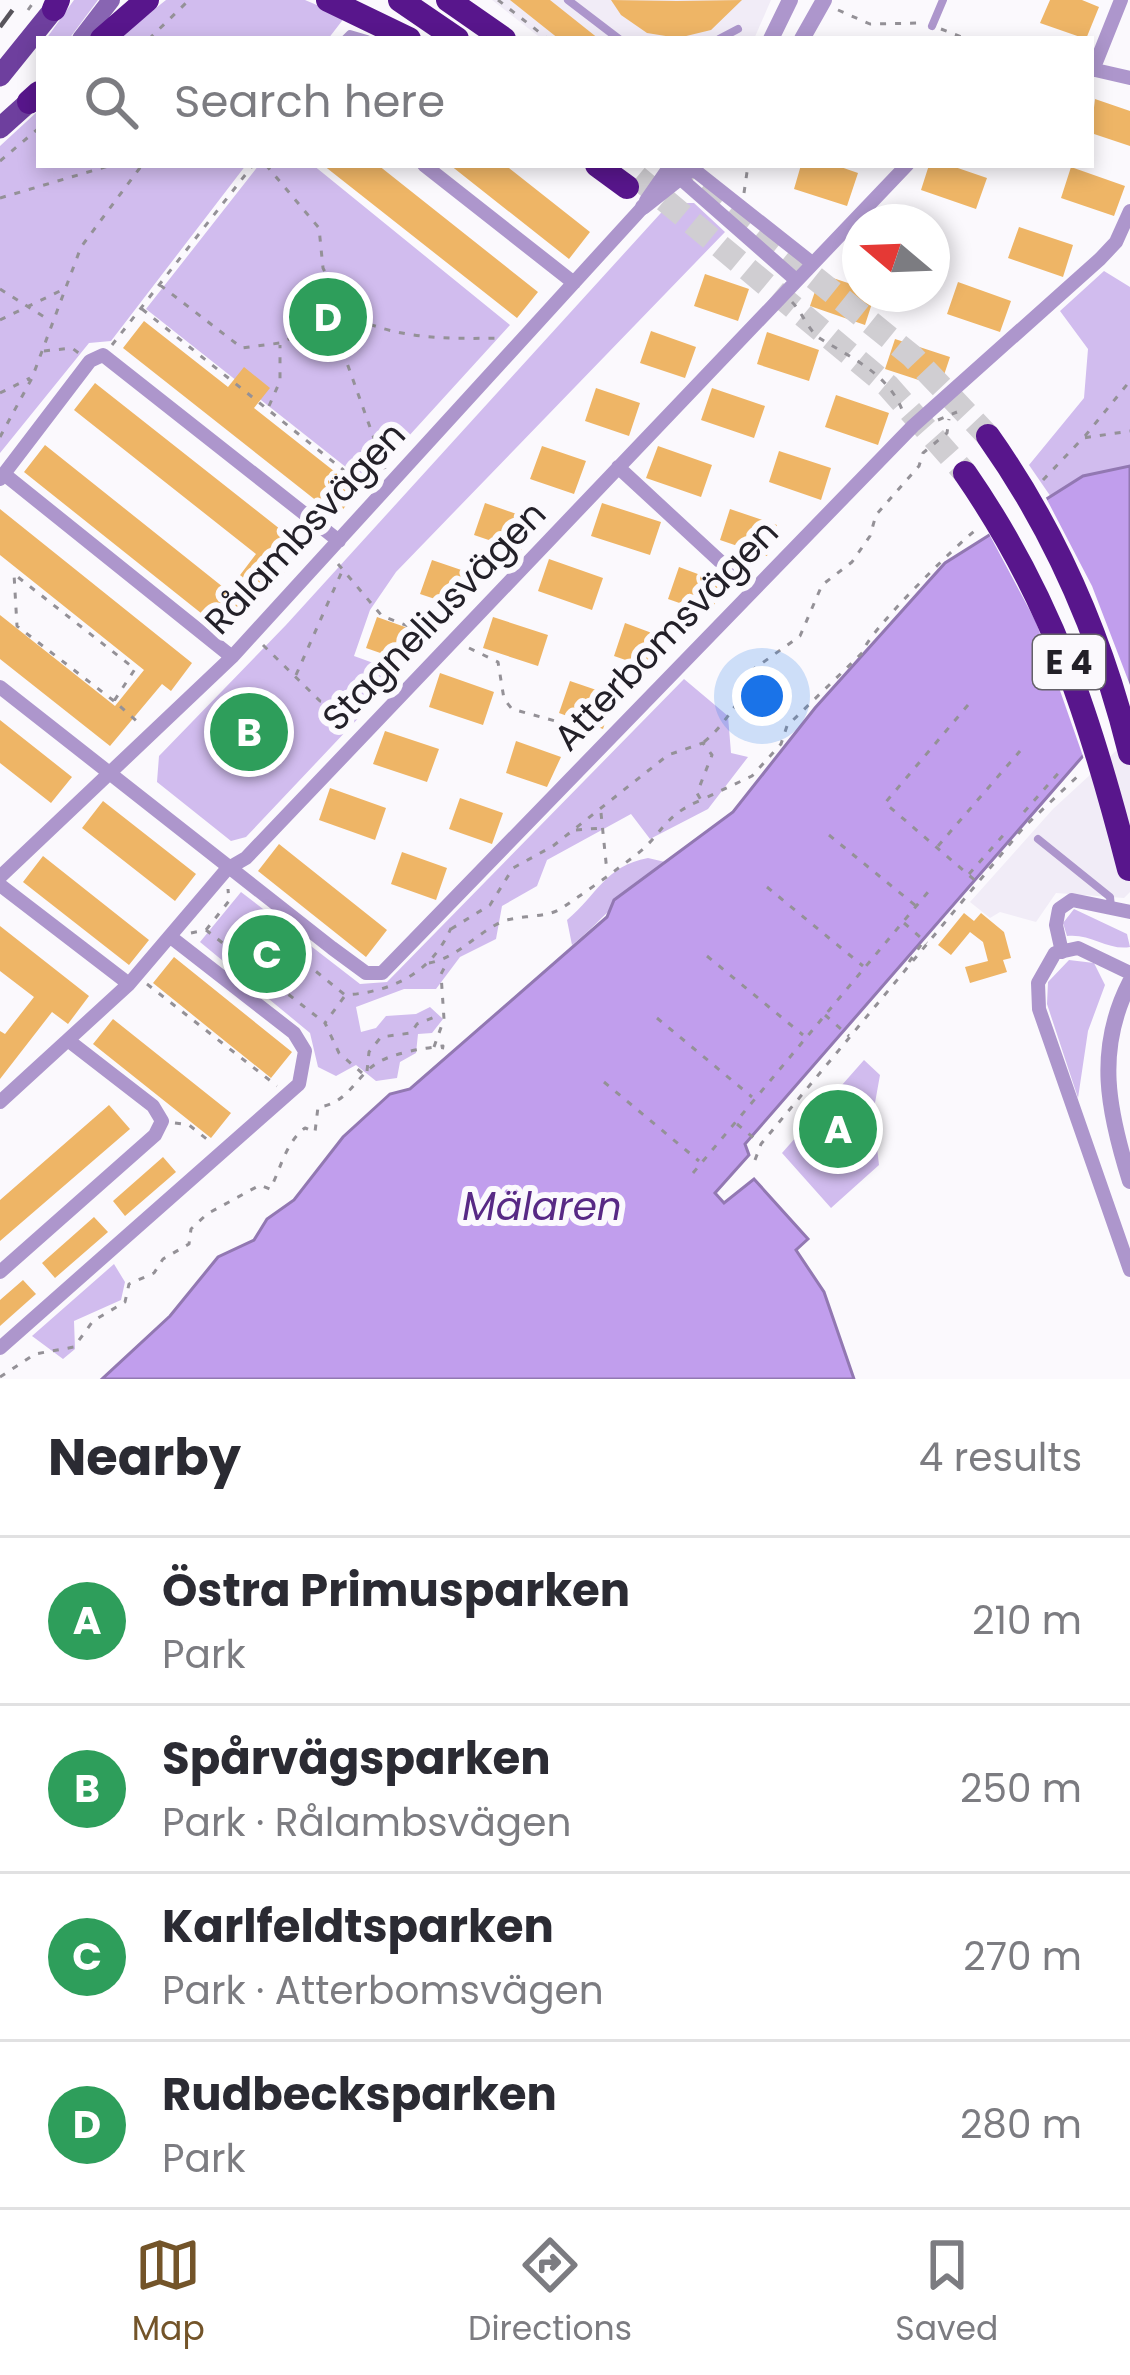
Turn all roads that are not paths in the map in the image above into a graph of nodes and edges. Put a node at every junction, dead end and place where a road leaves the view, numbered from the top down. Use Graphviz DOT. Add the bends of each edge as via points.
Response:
graph roads {
  1 [pos="111,0"];
  2 [pos="147,0"];
  3 [pos="328,0"];
  4 [pos="341,0"];
  5 [pos="400,0"];
  6 [pos="448,0"];
  7 [pos="466,0"];
  8 [pos="568,0"];
  9 [pos="790,0"];
  10 [pos="943,0"];
  11 [pos="1121,0"];
  12 [pos="57,3"];
  13 [pos="830,5"];
  14 [pos="932,26"];
  15 [pos="738,29"];
  16 [pos="375,31"];
  17 [pos="83,36"];
  18 [pos="105,36"];
  19 [pos="453,36"];
  20 [pos="503,36"];
  21 [pos="505,36"];
  22 [pos="616,36"];
  23 [pos="725,36"];
  24 [pos="772,36"];
  25 [pos="804,36"];
  26 [pos="1094,64"];
  27 [pos="1094,69"];
  28 [pos="0,76"];
  29 [pos="1130,78"];
  30 [pos="36,95"];
  31 [pos="0,128"];
  32 [pos="428,168"];
  33 [pos="603,168"];
  34 [pos="904,168"];
  35 [pos="683,169"];
  36 [pos="632,184"];
  37 [pos="1130,211"];
  38 [pos="781,238"];
  39 [pos="768,254"];
  40 [pos="812,263"];
  41 [pos="796,280"];
  42 [pos="574,283"];
  43 [pos="988,436"];
  44 [pos="618,467"];
  45 [pos="965,472"];
  46 [pos="2,476"];
  47 [pos="340,541"];
  48 [pos="750,589"];
  49 [pos="232,657"];
  50 [pos="0,688"];
  51 [pos="1130,753"];
  52 [pos="111,776"];
  53 [pos="1038,839"];
  54 [pos="227,869"];
  55 [pos="1130,873"];
  56 [pos="0,881"];
  57 [pos="1111,908"];
  58 [pos="1130,912"];
  59 [pos="172,938"];
  60 [pos="1062,952"];
  61 [pos="1130,973"];
  62 [pos="133,980"];
  63 [pos="1130,982"];
  64 [pos="69,1041"];
  65 [pos="1,1100"];
  66 [pos="1130,1181"];
  67 [pos="1130,1270"];
  68 [pos="0,1272"];
  69 [pos="0,1348"];
  1 -- 17 [label="main road"];
  2 -- 18 [label="highway"];
  3 -- 16 [label="highway"];
  4 -- 16 [label="highway"];
  5 -- 19 [label="highway"];
  6 -- 20 [label="highway"];
  7 -- 21 [label="highway"];
  8 -- 22 [label="lane"];
  9 -- 24 [label="street"];
  10 -- 14 [label="lane"];
  11 -- 26 [label="street"];
  12 -- 28 [label="main road"];
  13 -- 25 [label="street"];
  15 -- 23 [label="lane"];
  27 -- 29 [label="street"];
  30 -- 31 [label="main road"];
  32 -- 42 [label="street"];
  33 -- 36 [label="highway"];
  34 -- 40 [label="street, Stagneliusvägen"];
  35 -- 36 [label="street, Rålambsvägen"];
  35 -- 38 [label="street"];
  35 -- 39 [label="street"];
  36 -- 42 [label="street, Rålambsvägen"];
  37 -- 48 [label="street, Atterbomsvägen" via="1100,259 913,426"];
  38 -- 39 [label="street" via="779,251"];
  38 -- 40 [label="street"];
  39 -- 41 [label="street"];
  40 -- 41 [label="street, Stagneliusvägen"];
  41 -- 44 [label="street, Stagneliusvägen"];
  42 -- 47 [label="street, Rålambsvägen"];
  43 -- 51 [label="highway, E 4, bridge" via="1082,604"];
  44 -- 48 [label="street"];
  44 -- 54 [label="street, Stagneliusvägen"];
  45 -- 55 [label="highway, E 4, bridge" via="1052,620 1094,733"];
  46 -- 47 [label="street" via="96,358"];
  46 -- 49 [label="street"];
  47 -- 49 [label="street, Rålambsvägen"];
  48 -- 54 [label="street, Atterbomsvägen" via="382,973 366,973"];
  49 -- 52 [label="street, Rålambsvägen"];
  50 -- 52 [label="street"];
  52 -- 54 [label="street"];
  52 -- 56 [label="street, Rålambsvägen"];
  53 -- 57 [label="lane" via="1110,897"];
  54 -- 59 [label="street, Stagneliusvägen"];
  56 -- 62 [label="street"];
  57 -- 58 [label="street"];
  57 -- 60 [label="street" via="1072,900 1060,909"];
  59 -- 62 [label="street, Stagneliusvägen"];
  59 -- 69 [label="street" via="294,1033 305,1068 289,1095"];
  60 -- 61 [label="street" via="1094,953"];
  60 -- 67 [label="street" via="1038,983 1040,1009"];
  62 -- 64 [label="street, Stagneliusvägen"];
  63 -- 66 [label="street" via="1106,1049 1108,1098"];
  64 -- 65 [label="street, Stagneliusvägen"];
  64 -- 68 [label="street" via="162,1120 155,1135"];
}
